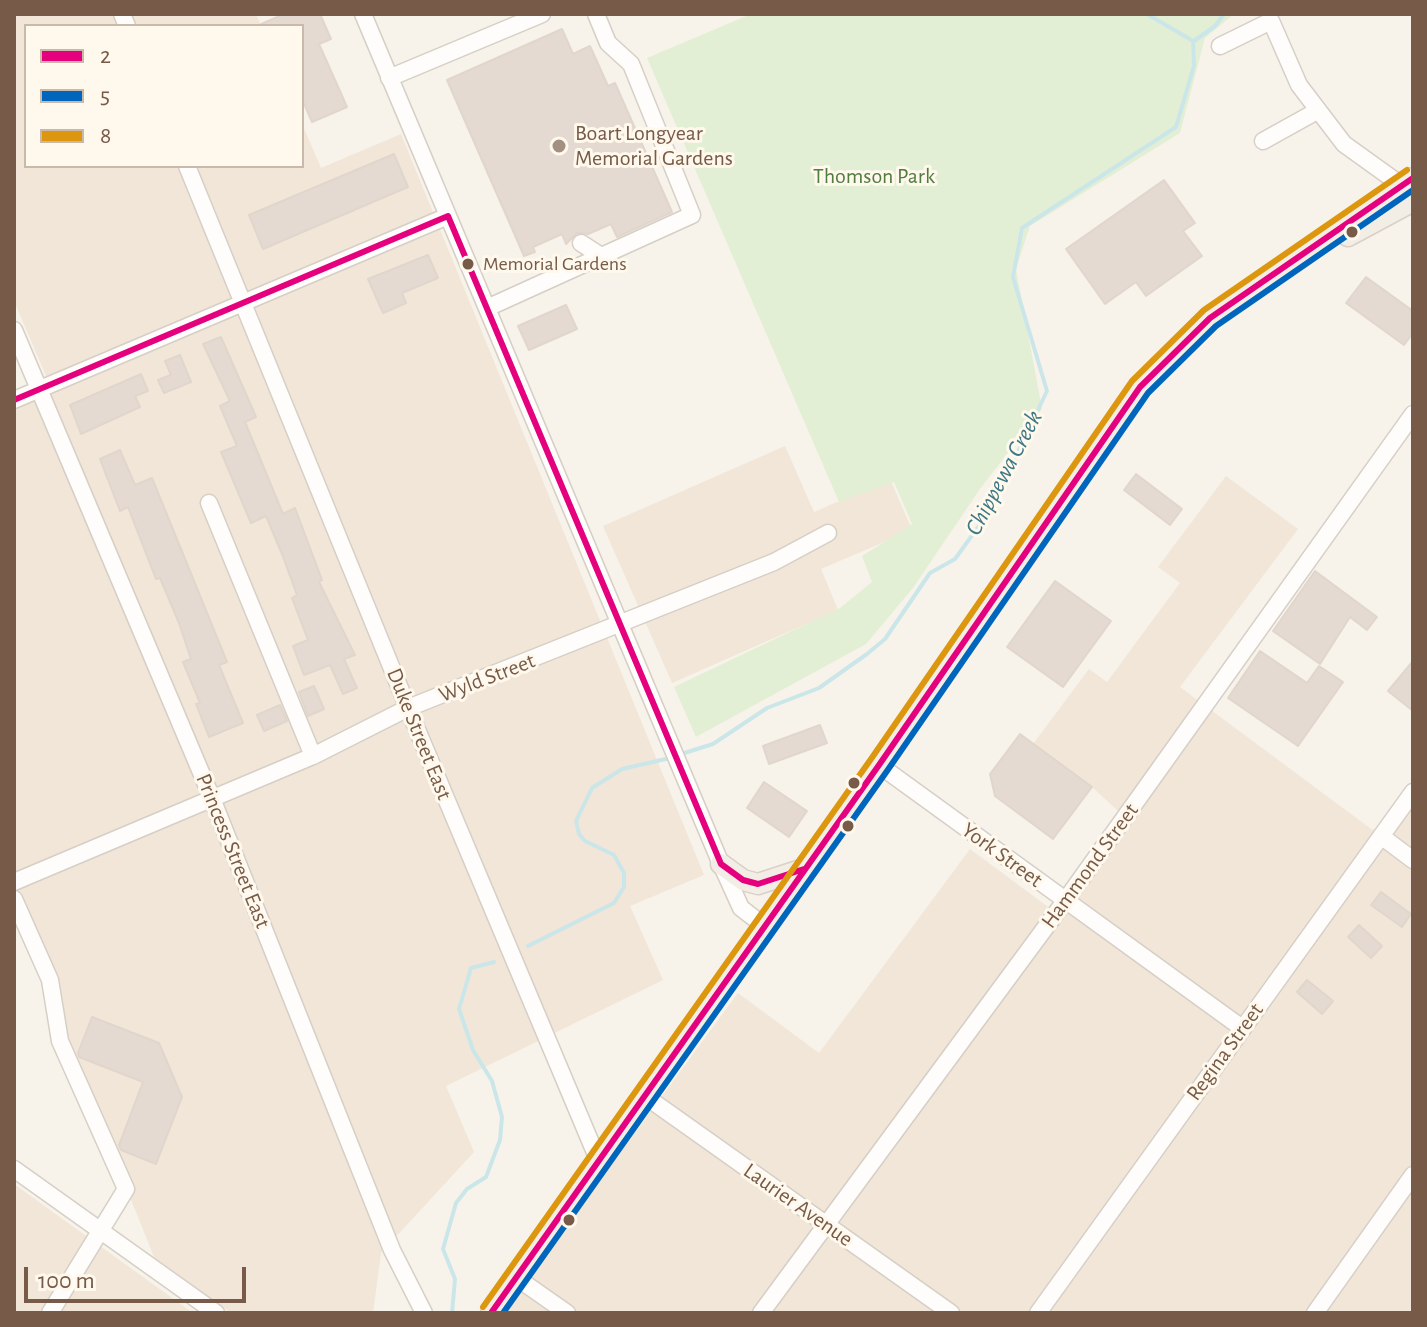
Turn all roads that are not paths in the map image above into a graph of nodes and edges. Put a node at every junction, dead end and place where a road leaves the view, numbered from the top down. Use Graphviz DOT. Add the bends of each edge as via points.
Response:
graph roads {
  1 [pos="363,14"];
  2 [pos="542,14"];
  3 [pos="596,14"];
  4 [pos="1220,46"];
  5 [pos="389,78"];
  6 [pos="1317,111"];
  7 [pos="1263,141"];
  8 [pos="188,168"];
  9 [pos="1410,189"];
  10 [pos="448,216"];
  11 [pos="581,243"];
  12 [pos="601,256"];
  13 [pos="246,303"];
  14 [pos="487,308"];
  15 [pos="14,330"];
  16 [pos="40,389"];
  17 [pos="14,400"];
  18 [pos="1413,414"];
  19 [pos="209,503"];
  20 [pos="828,533"];
  21 [pos="622,625"];
  22 [pos="408,708"];
  23 [pos="313,756"];
  24 [pos="879,765"];
  25 [pos="1413,792"];
  26 [pos="211,796"];
  27 [pos="1381,836"];
  28 [pos="1413,860"];
  29 [pos="721,864"];
  30 [pos="804,869"];
  31 [pos="14,882"];
  32 [pos="14,899"];
  33 [pos="1065,901"];
  34 [pos="763,925"];
  35 [pos="1242,1028"];
  36 [pos="645,1096"];
  37 [pos="599,1162"];
  38 [pos="14,1169"];
  39 [pos="1413,1175"];
  40 [pos="826,1225"];
  41 [pos="103,1231"];
  42 [pos="517,1278"];
  43 [pos="50,1313"];
  44 [pos="216,1313"];
  45 [pos="424,1313"];
  46 [pos="491,1313"];
  47 [pos="567,1313"];
  48 [pos="761,1313"];
  49 [pos="951,1313"];
  50 [pos="1038,1313"];
  51 [pos="1315,1313"];
  1 -- 5 [label="street"];
  2 -- 5 [label="street"];
  3 -- 12 [label="street" via="608,43 631,64 692,215"];
  4 -- 6 [label="street" via="1271,21 1299,85"];
  5 -- 10 [label="street"];
  6 -- 7 [label="street"];
  6 -- 9 [label="street" via="1344,144"];
  8 -- 13 [label="street, Duke Street East"];
  9 -- 24 [label="main road" via="1210,318 1140,387"];
  10 -- 13 [label="street"];
  10 -- 14 [label="street"];
  11 -- 12 [label="street"];
  12 -- 14 [label="street"];
  13 -- 16 [label="street"];
  13 -- 22 [label="street, Duke Street East"];
  14 -- 21 [label="street"];
  15 -- 16 [label="street, Princess Street East"];
  16 -- 17 [label="street"];
  16 -- 26 [label="street, Princess Street East"];
  18 -- 33 [label="street, Hammond Street"];
  19 -- 23 [label="street"];
  20 -- 21 [label="street, Wyld Street" via="774,562"];
  21 -- 22 [label="street, Wyld Street"];
  21 -- 29 [label="street"];
  22 -- 23 [label="street, Wyld Street"];
  22 -- 37 [label="street, Duke Street East"];
  23 -- 26 [label="street, Wyld Street"];
  24 -- 30 [label="main road"];
  24 -- 33 [label="street, York Street"];
  25 -- 27 [label="street, Regina Street"];
  26 -- 31 [label="street, Wyld Street"];
  26 -- 45 [label="street, Princess Street East" via="392,1250"];
  27 -- 28 [label="street"];
  27 -- 35 [label="street, Regina Street"];
  29 -- 30 [label="main road" via="758,884"];
  29 -- 34 [label="street" via="741,908"];
  30 -- 34 [label="main road"];
  32 -- 41 [label="street" via="50,980 60,1041 126,1189"];
  33 -- 35 [label="street, York Street"];
  33 -- 40 [label="street, Hammond Street"];
  34 -- 36 [label="main road"];
  35 -- 50 [label="street, Regina Street"];
  36 -- 37 [label="main road"];
  36 -- 40 [label="street, Laurier Avenue"];
  37 -- 42 [label="main road"];
  38 -- 41 [label="street"];
  39 -- 51 [label="street"];
  40 -- 48 [label="street, Hammond Street"];
  40 -- 49 [label="street, Laurier Avenue"];
  41 -- 43 [label="street"];
  41 -- 44 [label="street"];
  42 -- 46 [label="main road"];
  42 -- 47 [label="street"];
}
